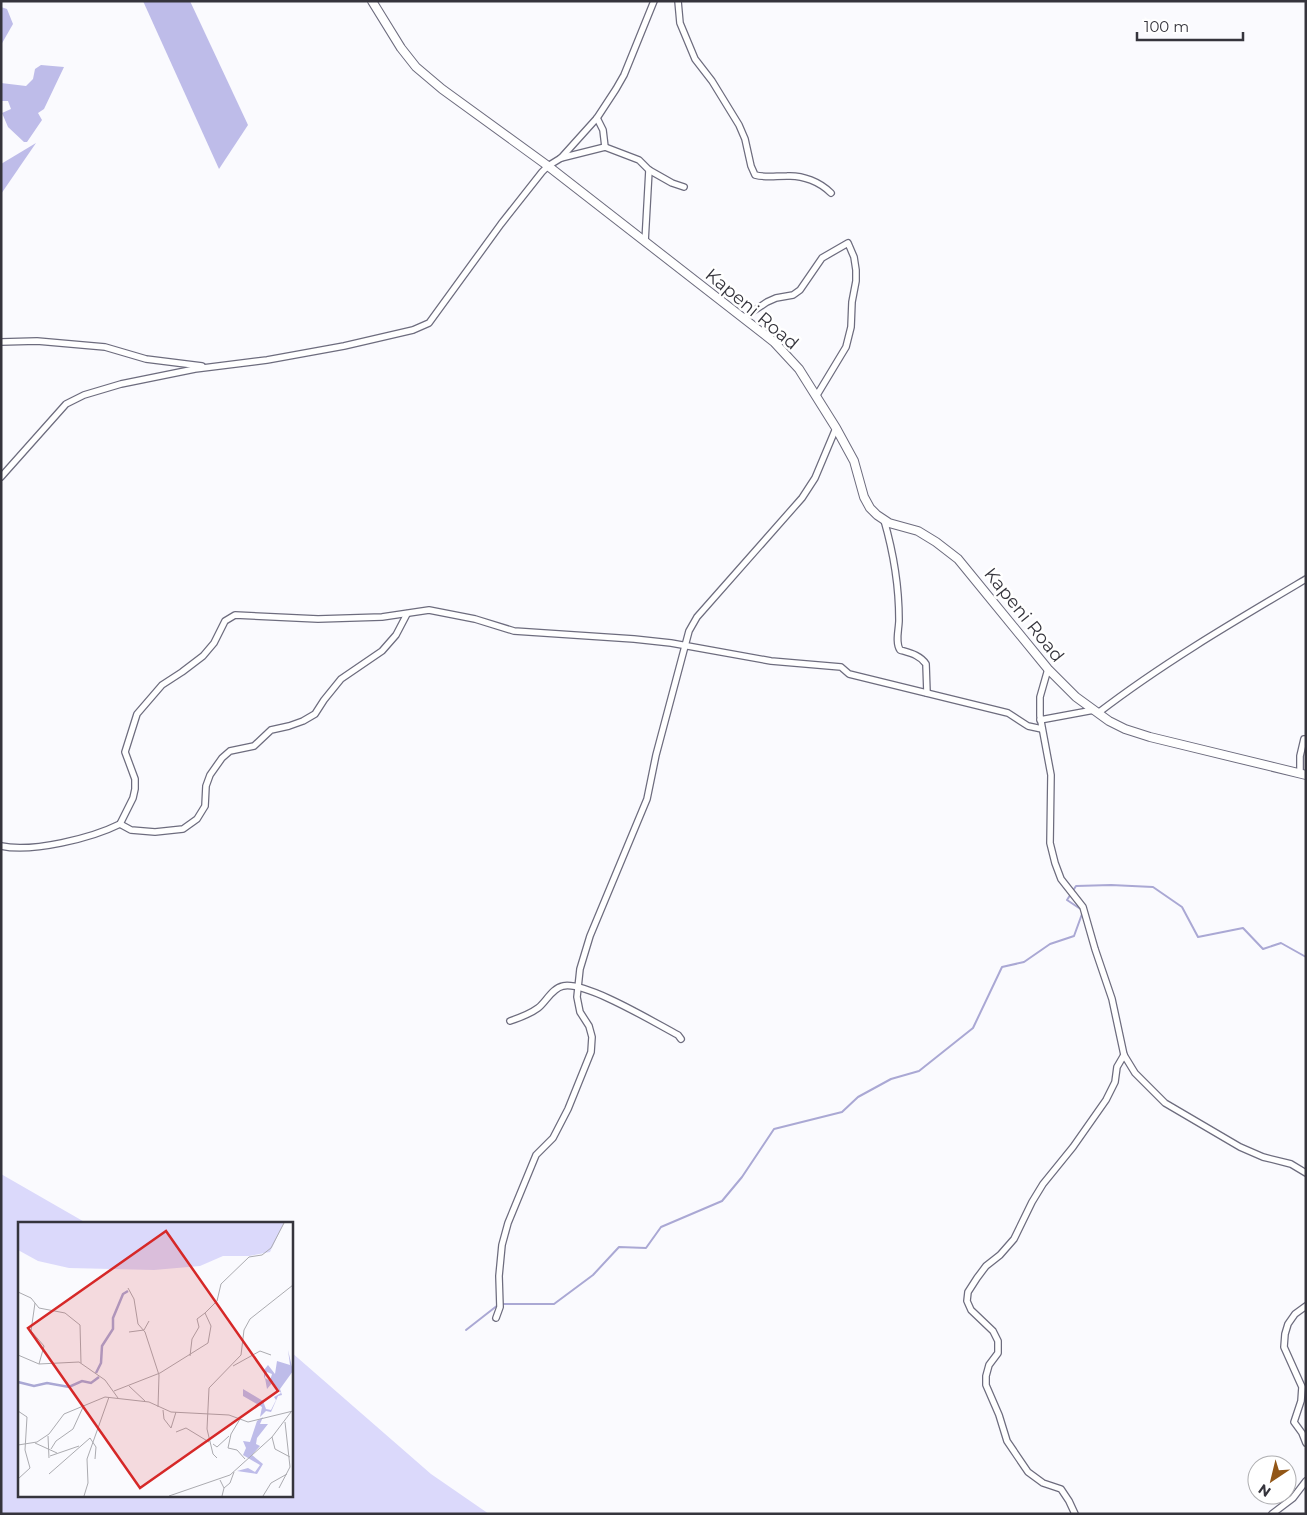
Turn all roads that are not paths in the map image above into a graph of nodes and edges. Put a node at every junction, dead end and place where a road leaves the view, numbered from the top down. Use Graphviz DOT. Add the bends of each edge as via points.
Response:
graph roads {
  1 [pos="372,1"];
  2 [pos="654,1"];
  3 [pos="678,1"];
  4 [pos="597,118"];
  5 [pos="605,147"];
  6 [pos="561,158"];
  7 [pos="548,166"];
  8 [pos="649,170"];
  9 [pos="684,187"];
  10 [pos="831,193"];
  11 [pos="645,242"];
  12 [pos="743,318"];
  13 [pos="1,342"];
  14 [pos="206,367"];
  15 [pos="816,395"];
  16 [pos="836,428"];
  17 [pos="1,477"];
  18 [pos="884,520"];
  19 [pos="1306,579"];
  20 [pos="407,614"];
  21 [pos="685,646"];
  22 [pos="1048,669"];
  23 [pos="927,693"];
  24 [pos="1096,712"];
  25 [pos="1040,720"];
  26 [pos="1042,729"];
  27 [pos="1304,739"];
  28 [pos="1306,767"];
  29 [pos="1301,773"];
  30 [pos="120,824"];
  31 [pos="1,846"];
  32 [pos="577,986"];
  33 [pos="510,1020"];
  34 [pos="680,1039"];
  35 [pos="1124,1055"];
  36 [pos="1306,1172"];
  37 [pos="1306,1306"];
  38 [pos="496,1318"];
  39 [pos="1306,1443"];
  40 [pos="1306,1481"];
  41 [pos="1075,1514"];
  42 [pos="1272,1514"];
  1 -- 7 [label="main road, Kapeni Road" via="416,67"];
  2 -- 4 [label="street" via="624,75"];
  3 -- 10 [label="street" via="680,23 695,59 739,125 755,175 794,176 821,183"];
  4 -- 5 [label="street" via="603,130"];
  4 -- 6 [label="street"];
  5 -- 6 [label="street"];
  5 -- 8 [label="street" via="640,160"];
  6 -- 7 [label="street"];
  7 -- 11 [label="main road, Kapeni Road"];
  7 -- 14 [label="street" via="426,325 322,351"];
  8 -- 9 [label="street"];
  8 -- 11 [label="street"];
  11 -- 12 [label="main road, Kapeni Road"];
  12 -- 15 [label="main road, Kapeni Road" via="774,342 799,369"];
  12 -- 15 [label="street" via="776,298 794,295 822,258 848,243 856,270 851,327 846,347"];
  13 -- 14 [label="street" via="37,341 105,347 146,359"];
  14 -- 17 [label="street" via="121,384 76,398 59,411"];
  15 -- 16 [label="main road, Kapeni Road"];
  16 -- 18 [label="main road, Kapeni Road" via="854,461 864,497 870,508"];
  16 -- 21 [label="street" via="815,478 802,498 697,617"];
  18 -- 22 [label="main road, Kapeni Road" via="918,531 958,559"];
  18 -- 23 [label="street" via="895,576 898,646 900,650 924,660"];
  19 -- 24 [label="street"];
  20 -- 21 [label="street" via="429,610 514,631 634,639"];
  20 -- 30 [label="street" via="396,635 382,651 341,679 315,714 271,730 254,746 230,751 222,758 210,775 205,806 197,819 183,828 156,832 131,830"];
  20 -- 30 [label="street" via="318,619 241,615 228,618 209,650 162,685 137,714 125,752 135,779 135,789"];
  21 -- 23 [label="street" via="770,662 841,668 849,674"];
  21 -- 32 [label="street" via="647,799 590,936"];
  22 -- 24 [label="main road, Kapeni Road"];
  22 -- 25 [label="street" via="1040,697"];
  23 -- 26 [label="street" via="1008,713 1028,726"];
  24 -- 25 [label="street"];
  24 -- 29 [label="main road, Kapeni Road" via="1124,729 1150,737"];
  25 -- 26 [label="street"];
  26 -- 35 [label="street" via="1051,775 1050,843 1055,863 1061,879 1083,907 1112,999"];
  27 -- 29 [label="street"];
  28 -- 29 [label="street"];
  30 -- 31 [label="street" via="43,846 18,849"];
  32 -- 33 [label="street" via="562,986 533,1012"];
  32 -- 34 [label="street" via="630,1010"];
  32 -- 38 [label="street" via="580,1012 592,1037 591,1052 553,1138 536,1155 508,1223 502,1245 500,1307"];
  35 -- 36 [label="street" via="1135,1073 1165,1103 1240,1147"];
  35 -- 41 [label="street" via="1106,1100 1074,1147 1043,1184 1014,1239 977,1278 967,1300 971,1310 993,1331 998,1341 998,1353 986,1376 986,1385 1008,1441 1028,1472 1043,1483 1061,1489"];
  37 -- 39 [label="street" via="1288,1324 1284,1347 1302,1387 1294,1422"];
  40 -- 42 [label="street" via="1293,1498"];
}
